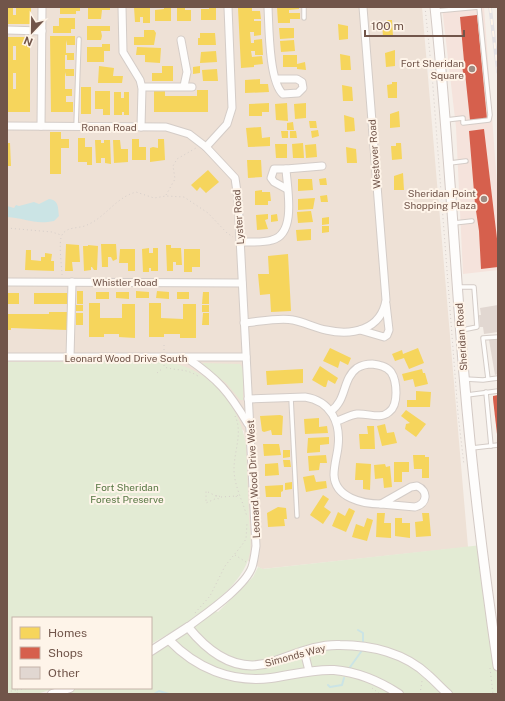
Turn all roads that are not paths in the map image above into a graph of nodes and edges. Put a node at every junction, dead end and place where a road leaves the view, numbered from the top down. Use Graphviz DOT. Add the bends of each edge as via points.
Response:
graph roads {
  1 [pos="42,7"];
  2 [pos="122,7"];
  3 [pos="228,7"];
  4 [pos="268,7"];
  5 [pos="304,7"];
  6 [pos="363,7"];
  7 [pos="471,7"];
  8 [pos="479,8"];
  9 [pos="435,9"];
  10 [pos="304,18"];
  11 [pos="7,30"];
  12 [pos="42,31"];
  13 [pos="79,39"];
  14 [pos="181,40"];
  15 [pos="277,79"];
  16 [pos="184,86"];
  17 [pos="142,87"];
  18 [pos="192,87"];
  19 [pos="446,120"];
  20 [pos="7,126"];
  21 [pos="41,126"];
  22 [pos="76,127"];
  23 [pos="141,127"];
  24 [pos="204,145"];
  25 [pos="466,161"];
  26 [pos="449,163"];
  27 [pos="322,166"];
  28 [pos="286,169"];
  29 [pos="287,189"];
  30 [pos="472,221"];
  31 [pos="453,223"];
  32 [pos="240,242"];
  33 [pos="7,282"];
  34 [pos="72,282"];
  35 [pos="242,283"];
  36 [pos="458,287"];
  37 [pos="386,300"];
  38 [pos="244,323"];
  39 [pos="360,330"];
  40 [pos="461,330"];
  41 [pos="498,337"];
  42 [pos="7,357"];
  43 [pos="70,357"];
  44 [pos="246,357"];
  45 [pos="187,358"];
  46 [pos="464,378"];
  47 [pos="498,378"];
  48 [pos="488,379"];
  49 [pos="498,391"];
  50 [pos="486,392"];
  51 [pos="466,395"];
  52 [pos="291,398"];
  53 [pos="248,399"];
  54 [pos="331,411"];
  55 [pos="337,421"];
  56 [pos="250,426"];
  57 [pos="498,445"];
  58 [pos="491,446"];
  59 [pos="472,448"];
  60 [pos="381,504"];
  61 [pos="297,516"];
  62 [pos="188,627"];
  63 [pos="169,640"];
  64 [pos="152,650"];
  65 [pos="304,651"];
  66 [pos="498,663"];
  67 [pos="309,671"];
  68 [pos="67,689"];
  69 [pos="52,694"];
  70 [pos="399,694"];
  71 [pos="448,694"];
  1 -- 12 [label="street"];
  2 -- 17 [label="street" via="123,52"];
  3 -- 24 [label="street" via="232,108 227,124"];
  4 -- 15 [label="street" via="271,58"];
  5 -- 10 [label="lane"];
  6 -- 37 [label="street, Westover Road"];
  7 -- 8 [label="lane"];
  7 -- 9 [label="lane"];
  8 -- 19 [label="lane" via="489,120 463,123 463,118"];
  9 -- 19 [label="main road, Sheridan Road"];
  11 -- 12 [label="street"];
  12 -- 21 [label="street"];
  13 -- 22 [label="lane"];
  14 -- 16 [label="street" via="187,72"];
  16 -- 17 [label="street"];
  16 -- 18 [label="street"];
  17 -- 23 [label="street"];
  19 -- 26 [label="main road, Sheridan Road"];
  20 -- 21 [label="street, Ronan Road"];
  21 -- 22 [label="street, Ronan Road"];
  22 -- 23 [label="street, Ronan Road"];
  23 -- 24 [label="street, Ronan Road" via="179,130"];
  24 -- 32 [label="street, Lyster Road" via="235,178"];
  25 -- 26 [label="lane"];
  26 -- 31 [label="main road, Sheridan Road"];
  27 -- 28 [label="street"];
  28 -- 29 [label="street"];
  28 -- 29 [label="street" via="274,169 271,178"];
  29 -- 32 [label="street" via="288,224 284,232 272,240"];
  30 -- 31 [label="lane"];
  31 -- 36 [label="main road, Sheridan Road"];
  32 -- 35 [label="street, Lyster Road"];
  33 -- 34 [label="street, Whistler Road"];
  34 -- 35 [label="street, Whistler Road"];
  34 -- 43 [label="street"];
  35 -- 38 [label="street, Lyster Road"];
  36 -- 40 [label="main road, Sheridan Road"];
  36 -- 40 [label="lane" via="474,287 477,327"];
  37 -- 39 [label="street, Westover Road" via="381,316 368,328"];
  37 -- 39 [label="street, Westover Road" via="389,330 387,335 384,337"];
  38 -- 39 [label="street, Westover Road" via="293,320 332,331"];
  38 -- 44 [label="street, Lyster Road"];
  40 -- 46 [label="main road, Sheridan Road"];
  41 -- 48 [label="lane" via="483,338"];
  42 -- 43 [label="street, Leonard Wood Drive South"];
  43 -- 45 [label="street, Leonard Wood Drive South"];
  44 -- 45 [label="street, Leonard Wood Drive South"];
  44 -- 53 [label="street, Lyster Road"];
  45 -- 56 [label="street" via="222,385"];
  46 -- 48 [label="lane"];
  46 -- 51 [label="main road, Sheridan Road"];
  47 -- 48 [label="lane"];
  49 -- 50 [label="lane"];
  50 -- 51 [label="lane"];
  50 -- 58 [label="lane"];
  51 -- 59 [label="main road, Sheridan Road"];
  52 -- 53 [label="street"];
  52 -- 54 [label="street" via="312,398 326,405"];
  52 -- 61 [label="lane"];
  53 -- 56 [label="street, Leonard Wood Drive West"];
  54 -- 55 [label="street"];
  54 -- 55 [label="street" via="340,403 348,377 358,367 366,364 381,365 392,373 396,399 389,413 377,416 357,414"];
  55 -- 60 [label="street" via="339,439 334,476 339,490 360,502"];
  56 -- 62 [label="street, Leonard Wood Drive West" via="256,546 252,567 226,598"];
  57 -- 58 [label="lane"];
  58 -- 59 [label="lane"];
  59 -- 66 [label="main road, Sheridan Road"];
  60 -- 60 [label="street" via="415,507 424,503 425,494 420,487 412,487"];
  62 -- 63 [label="street"];
  62 -- 65 [label="street, Simonds Way" via="212,653 234,663 260,665"];
  63 -- 64 [label="street"];
  63 -- 67 [label="street, Simonds Way" via="192,660 232,677 270,678"];
  65 -- 67 [label="street"];
  65 -- 71 [label="street, Simonds Way" via="326,646 348,646 395,654 426,673"];
  67 -- 70 [label="street, Simonds Way" via="336,670 357,674 376,680"];
  68 -- 69 [label="street"];
}
